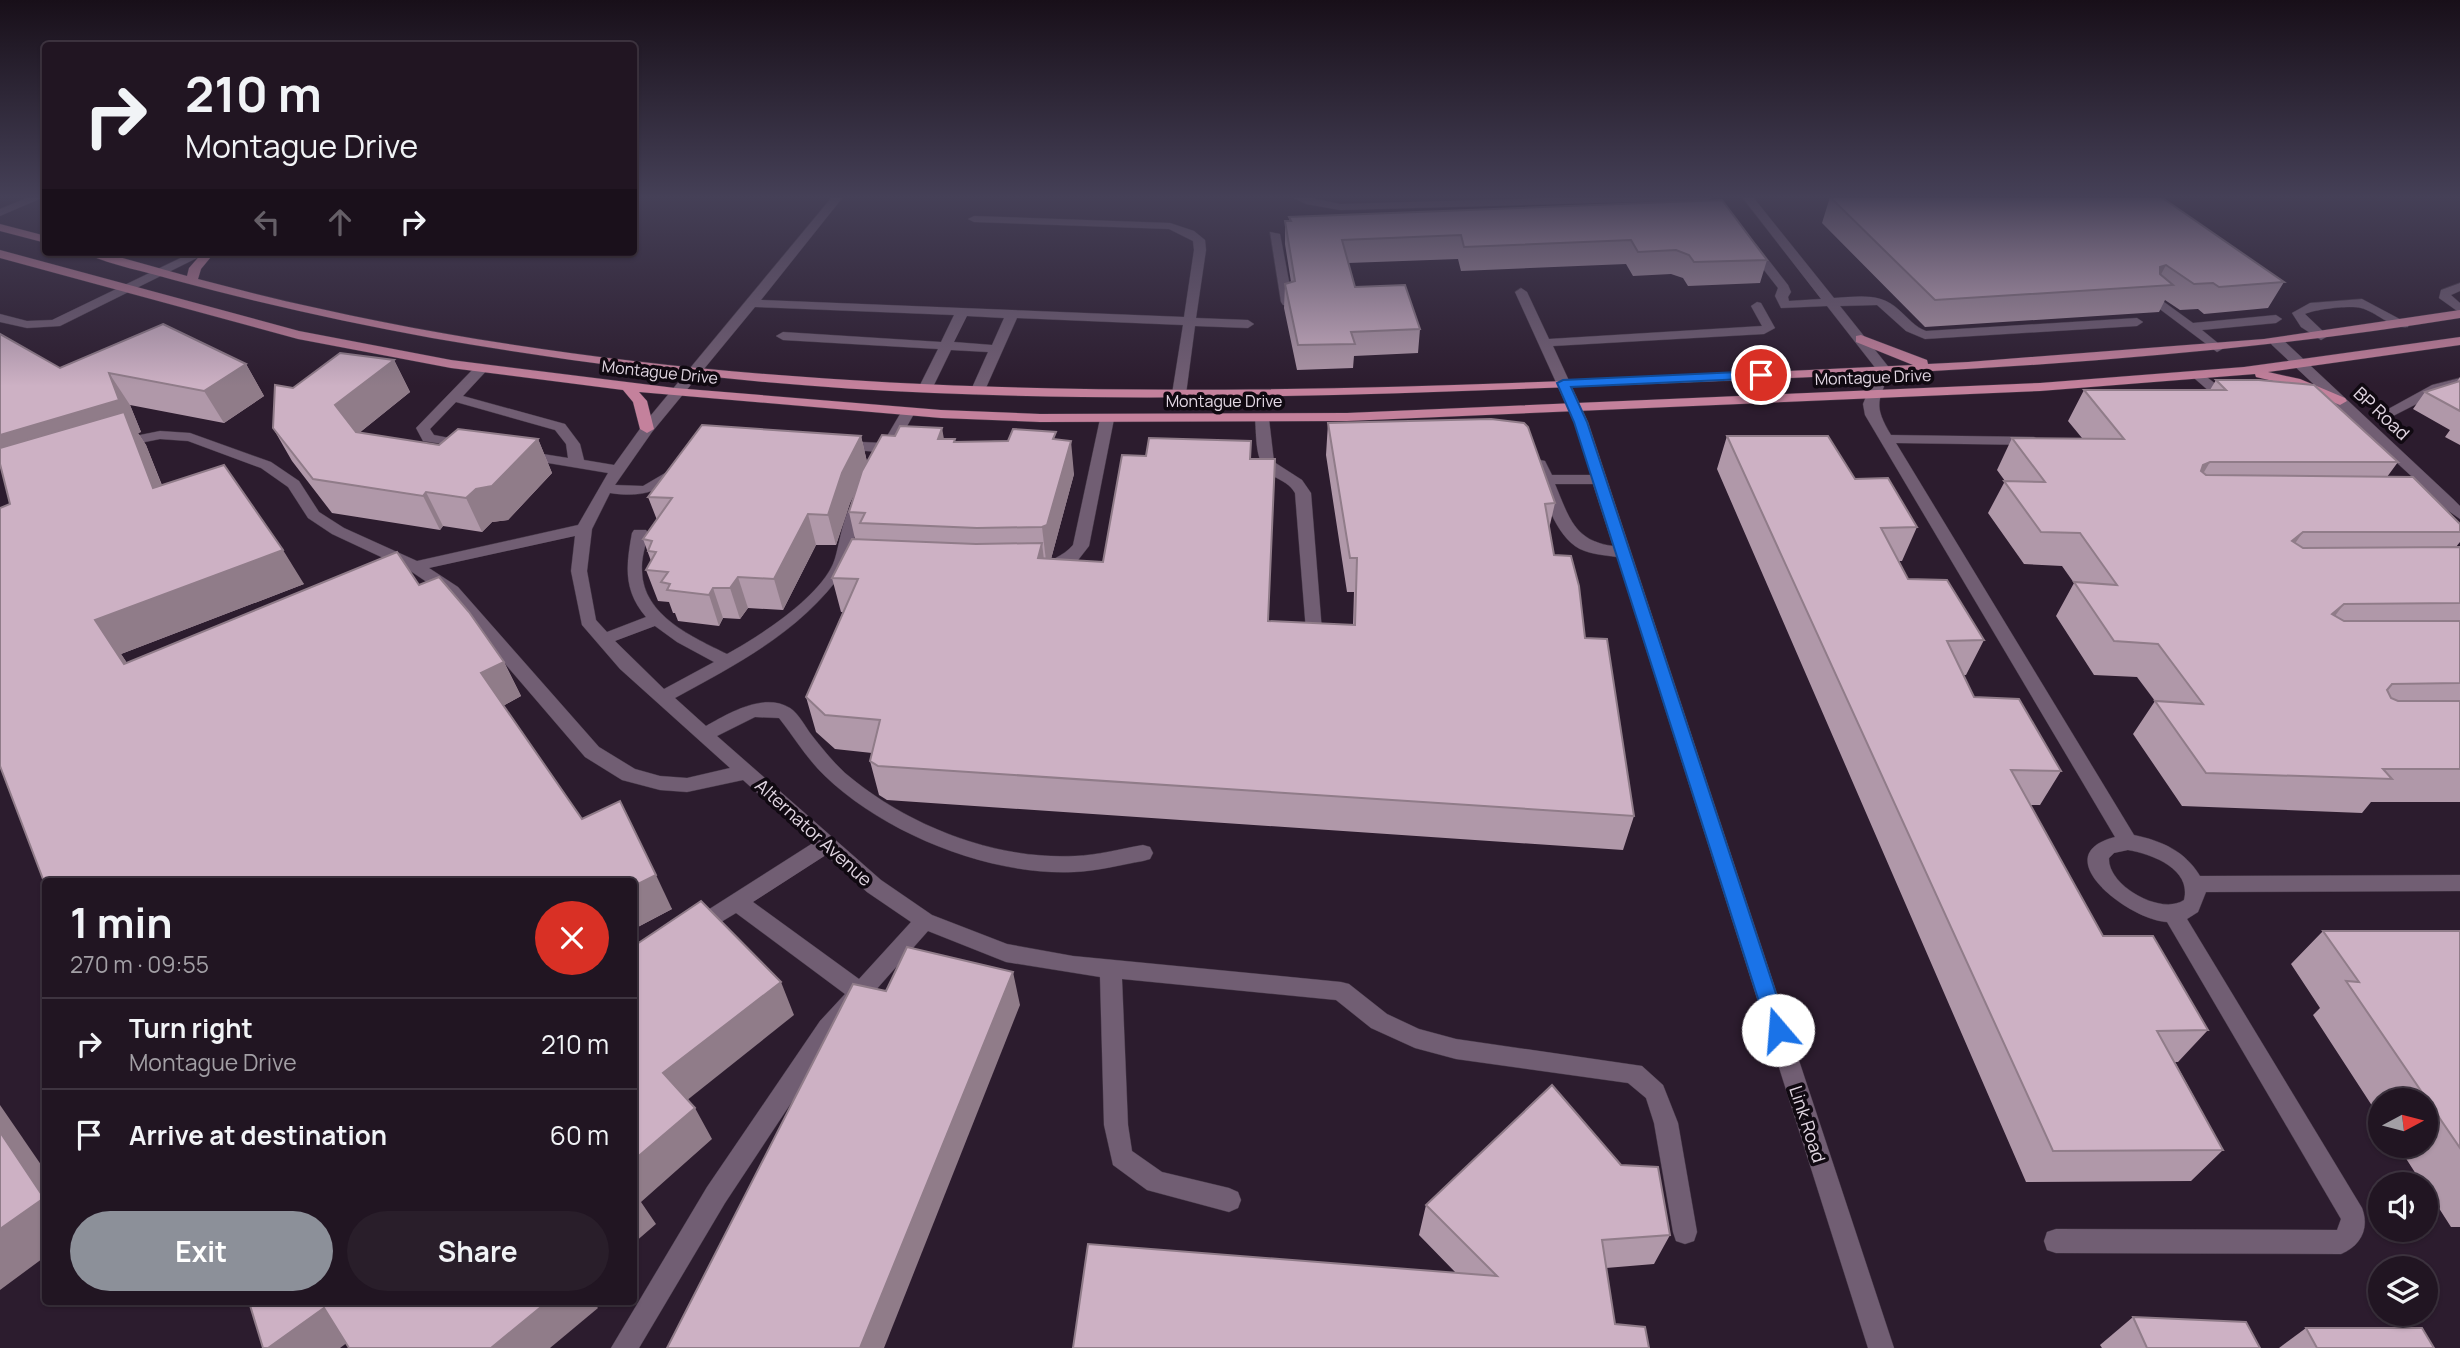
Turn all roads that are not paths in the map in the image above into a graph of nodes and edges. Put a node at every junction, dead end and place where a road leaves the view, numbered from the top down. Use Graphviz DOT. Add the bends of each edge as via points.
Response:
graph roads {
  1 [pos="21,260"];
  2 [pos="116,260"];
  3 [pos="185,260"];
  4 [pos="202,260"];
  5 [pos="787,260"];
  6 [pos="1198,260"];
  7 [pos="1279,260"];
  8 [pos="1762,260"];
  9 [pos="1798,260"];
  10 [pos="160,272"];
  11 [pos="192,280"];
  12 [pos="2460,287"];
  13 [pos="124,289"];
  14 [pos="1521,292"];
  15 [pos="2153,298"];
  16 [pos="1287,302"];
  17 [pos="750,303"];
  18 [pos="1833,303"];
  19 [pos="1758,306"];
  20 [pos="2460,311"];
  21 [pos="963,312"];
  22 [pos="1012,314"];
  23 [pos="0,318"];
  24 [pos="2276,319"];
  25 [pos="1188,321"];
  26 [pos="2137,322"];
  27 [pos="1248,324"];
  28 [pos="2403,324"];
  29 [pos="2192,327"];
  30 [pos="783,336"];
  31 [pos="2321,336"];
  32 [pos="1861,339"];
  33 [pos="2459,341"];
  34 [pos="2277,342"];
  35 [pos="1544,343"];
  36 [pos="948,344"];
  37 [pos="369,348"];
  38 [pos="2217,348"];
  39 [pos="996,349"];
  40 [pos="348,363"];
  41 [pos="2301,364"];
  42 [pos="1947,367"];
  43 [pos="482,368"];
  44 [pos="1884,369"];
  45 [pos="693,371"];
  46 [pos="2244,371"];
  47 [pos="2199,375"];
  48 [pos="2460,382"];
  49 [pos="1563,383"];
  50 [pos="627,386"];
  51 [pos="926,387"];
  52 [pos="978,390"];
  53 [pos="675,393"];
  54 [pos="1180,394"];
  55 [pos="1873,394"];
  56 [pos="452,397"];
  57 [pos="2340,401"];
  58 [pos="2211,405"];
  59 [pos="1575,408"];
  60 [pos="908,412"];
  61 [pos="2388,413"];
  62 [pos="1348,417"];
  63 [pos="1107,419"];
  64 [pos="1262,419"];
  65 [pos="647,429"];
  66 [pos="1379,430"];
  67 [pos="1887,439"];
  68 [pos="2042,441"];
  69 [pos="823,444"];
  70 [pos="484,448"];
  71 [pos="888,448"];
  72 [pos="98,450"];
  73 [pos="510,452"];
  74 [pos="2354,453"];
  75 [pos="1533,454"];
  76 [pos="2401,458"];
  77 [pos="684,463"];
  78 [pos="577,464"];
  79 [pos="618,470"];
  80 [pos="1599,479"];
  81 [pos="1546,480"];
  82 [pos="605,488"];
  83 [pos="2394,502"];
  84 [pos="2448,502"];
  85 [pos="2460,514"];
  86 [pos="583,529"];
  87 [pos="640,533"];
  88 [pos="1623,552"];
  89 [pos="841,564"];
  90 [pos="867,565"];
  91 [pos="415,566"];
  92 [pos="1035,569"];
  93 [pos="657,619"];
  94 [pos="1314,631"];
  95 [pos="604,639"];
  96 [pos="726,661"];
  97 [pos="663,697"];
  98 [pos="704,734"];
  99 [pos="746,772"];
  100 [pos="2128,842"];
  101 [pos="827,844"];
  102 [pos="1143,853"];
  103 [pos="2460,883"];
  104 [pos="2196,884"];
  105 [pos="737,902"];
  106 [pos="2173,914"];
  107 [pos="925,920"];
  108 [pos="680,938"];
  109 [pos="1111,969"];
  110 [pos="860,992"];
  111 [pos="1229,1200"];
  112 [pos="1685,1232"];
  113 [pos="2056,1241"];
  114 [pos="624,1348"];
  115 [pos="1881,1348"];
  1 -- 13 [label="main road, Montague Drive"];
  2 -- 10 [label="main road, Montague Drive"];
  3 -- 10 [label="street"];
  4 -- 11 [label="main road"];
  5 -- 17 [label="street, Alternator Avenue"];
  6 -- 25 [label="street"];
  7 -- 16 [label="street"];
  8 -- 18 [label="street" via="1784,288 1785,305"];
  9 -- 18 [label="street"];
  10 -- 11 [label="main road, Montague Drive"];
  10 -- 13 [label="street"];
  11 -- 45 [label="main road, Montague Drive" via="305,309 471,341"];
  12 -- 20 [label="street" via="2445,293 2445,298"];
  13 -- 23 [label="street" via="55,323 33,326"];
  13 -- 37 [label="main road, Montague Drive" via="298,335"];
  14 -- 35 [label="street, Link Road"];
  15 -- 29 [label="street"];
  17 -- 21 [label="street"];
  17 -- 45 [label="street, Alternator Avenue"];
  18 -- 26 [label="street" via="1883,302 1911,331 1932,335"];
  18 -- 32 [label="street"];
  19 -- 35 [label="street" via="1769,324 1764,330"];
  20 -- 28 [label="main road, Montague Drive"];
  21 -- 22 [label="street"];
  21 -- 36 [label="street"];
  22 -- 25 [label="street"];
  22 -- 39 [label="street"];
  24 -- 29 [label="street"];
  25 -- 27 [label="street"];
  25 -- 54 [label="street"];
  28 -- 31 [label="main road, Montague Drive"];
  28 -- 31 [label="street" via="2362,303 2309,307 2298,313"];
  29 -- 38 [label="street"];
  30 -- 36 [label="street"];
  31 -- 34 [label="main road, Montague Drive"];
  32 -- 42 [label="main road" via="1901,357"];
  32 -- 44 [label="street"];
  33 -- 41 [label="main road, Montague Drive"];
  34 -- 38 [label="main road, Montague Drive"];
  34 -- 41 [label="street, BP Road"];
  35 -- 49 [label="street, Link Road"];
  36 -- 39 [label="street"];
  36 -- 51 [label="street"];
  37 -- 40 [label="street"];
  37 -- 43 [label="main road, Montague Drive"];
  38 -- 42 [label="main road, Montague Drive"];
  39 -- 52 [label="street"];
  41 -- 46 [label="main road, Montague Drive"];
  41 -- 57 [label="street, BP Road"];
  42 -- 44 [label="main road, Montague Drive"];
  43 -- 50 [label="main road, Montague Drive"];
  43 -- 56 [label="street"];
  44 -- 49 [label="main road, Montague Drive"];
  44 -- 55 [label="street"];
  45 -- 51 [label="main road, Montague Drive"];
  45 -- 53 [label="street, Alternator Avenue"];
  46 -- 47 [label="main road, Montague Drive"];
  46 -- 57 [label="main road" via="2295,382"];
  47 -- 55 [label="main road, Montague Drive" via="2130,386"];
  47 -- 58 [label="street" via="2238,404"];
  48 -- 61 [label="street" via="2437,388"];
  49 -- 54 [label="main road, Montague Drive"];
  49 -- 59 [label="street, Link Road"];
  50 -- 53 [label="main road, Montague Drive"];
  50 -- 65 [label="main road" via="640,401"];
  51 -- 52 [label="main road, Montague Drive"];
  52 -- 54 [label="main road, Montague Drive"];
  53 -- 60 [label="main road, Montague Drive"];
  53 -- 65 [label="street, Alternator Avenue"];
  55 -- 59 [label="main road, Montague Drive"];
  55 -- 67 [label="street" via="1872,415"];
  56 -- 70 [label="street" via="423,428 428,438"];
  56 -- 78 [label="street" via="560,426 573,444"];
  57 -- 76 [label="street, BP Road"];
  59 -- 62 [label="main road, Montague Drive"];
  59 -- 80 [label="street, Link Road"];
  60 -- 63 [label="main road, Montague Drive"];
  60 -- 71 [label="street"];
  62 -- 64 [label="main road, Montague Drive"];
  62 -- 66 [label="street"];
  63 -- 64 [label="main road, Montague Drive"];
  63 -- 92 [label="street" via="1081,546 1069,560 1049,569"];
  64 -- 94 [label="street" via="1266,463 1295,482 1303,493"];
  65 -- 79 [label="street, Alternator Avenue"];
  67 -- 68 [label="street"];
  67 -- 100 [label="street"];
  69 -- 71 [label="street"];
  71 -- 89 [label="street" via="846,538"];
  72 -- 91 [label="street" via="160,435 190,437 238,454 267,465 295,484 313,515 338,531"];
  73 -- 78 [label="street"];
  74 -- 76 [label="street"];
  75 -- 81 [label="street"];
  76 -- 84 [label="street, BP Road"];
  77 -- 82 [label="street" via="647,491"];
  78 -- 79 [label="street"];
  79 -- 82 [label="street, Alternator Avenue"];
  80 -- 81 [label="street"];
  80 -- 88 [label="street, Link Road"];
  81 -- 88 [label="street" via="1578,541"];
  82 -- 86 [label="street, Alternator Avenue"];
  83 -- 84 [label="street"];
  84 -- 85 [label="street, BP Road"];
  86 -- 91 [label="street"];
  86 -- 95 [label="street, Alternator Avenue" via="579,571 588,621"];
  87 -- 93 [label="street" via="633,575 640,598"];
  88 -- 115 [label="street, Link Road"];
  89 -- 90 [label="street"];
  89 -- 96 [label="street" via="827,587 799,616"];
  91 -- 99 [label="street" via="452,591 592,752 629,775 660,783 687,785"];
  93 -- 95 [label="street"];
  93 -- 96 [label="street"];
  95 -- 97 [label="street, Alternator Avenue" via="626,666"];
  96 -- 97 [label="street"];
  97 -- 98 [label="street, Alternator Avenue"];
  98 -- 99 [label="street, Alternator Avenue"];
  98 -- 102 [label="street" via="753,710 775,708 785,713 831,771 869,801 918,830 1010,860 1066,865"];
  99 -- 101 [label="street, Alternator Avenue"];
  100 -- 104 [label="street" via="2176,860"];
  100 -- 106 [label="street" via="2103,849 2098,858 2106,883 2133,905"];
  101 -- 105 [label="street"];
  101 -- 107 [label="street, Alternator Avenue" via="874,886"];
  103 -- 104 [label="street"];
  104 -- 106 [label="street" via="2193,906"];
  105 -- 108 [label="street"];
  105 -- 110 [label="street"];
  106 -- 113 [label="street" via="2353,1217 2353,1226 2341,1242"];
  107 -- 109 [label="street, Alternator Avenue" via="1006,953"];
  107 -- 110 [label="street"];
  109 -- 111 [label="street" via="1121,1157 1156,1182"];
  109 -- 112 [label="street, Alternator Avenue" via="1341,991 1379,1021 1415,1038 1455,1049 1634,1073 1655,1093 1666,1124"];
  110 -- 114 [label="street" via="828,1028 716,1195"];
}
